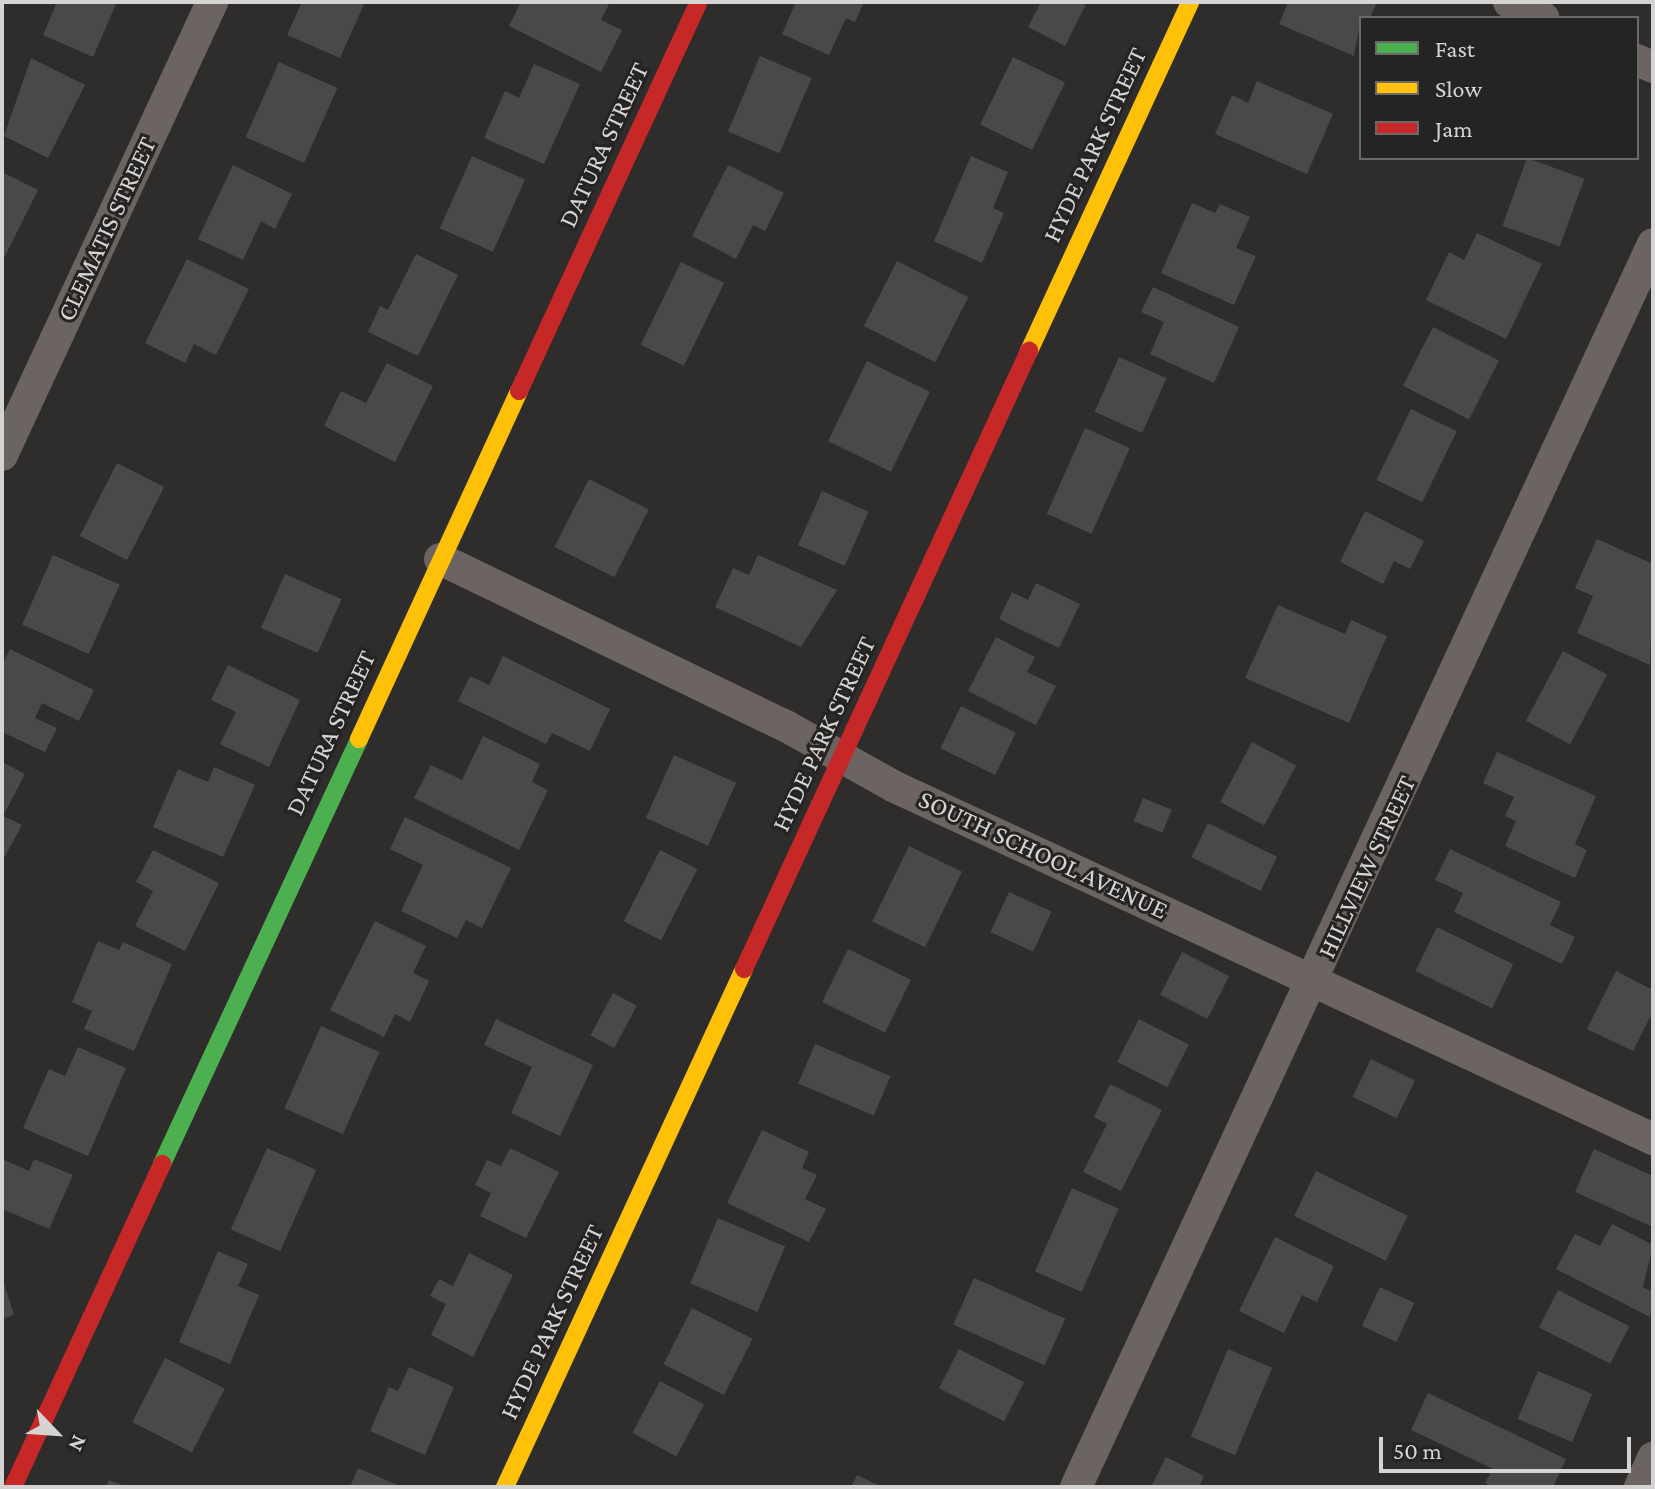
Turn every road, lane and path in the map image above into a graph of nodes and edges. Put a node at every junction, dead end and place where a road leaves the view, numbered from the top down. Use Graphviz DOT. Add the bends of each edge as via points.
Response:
graph roads {
  1 [pos="212,2"];
  2 [pos="699,2"];
  3 [pos="1190,2"];
  4 [pos="1509,2"];
  5 [pos="1540,16"];
  6 [pos="1653,244"];
  7 [pos="2,455"];
  8 [pos="440,559"];
  9 [pos="842,757"];
  10 [pos="1315,980"];
  11 [pos="1653,1139"];
  12 [pos="1653,1458"];
  13 [pos="11,1474"];
  14 [pos="505,1487"];
  15 [pos="1076,1487"];
  16 [pos="1640,1487"];
  1 -- 7 [label="street, CLEMATIS STREET"];
  2 -- 8 [label="street, DATURA STREET"];
  3 -- 9 [label="street, HYDE PARK STREET"];
  4 -- 5 [label="street"];
  6 -- 10 [label="street, HILLVIEW STREET"];
  8 -- 9 [label="street, SOUTH SCHOOL AVENUE"];
  8 -- 13 [label="street, DATURA STREET"];
  9 -- 10 [label="street, SOUTH SCHOOL AVENUE"];
  9 -- 14 [label="street, HYDE PARK STREET"];
  10 -- 11 [label="street, SOUTH SCHOOL AVENUE"];
  10 -- 15 [label="street, HILLVIEW STREET"];
  12 -- 16 [label="street"];
}
